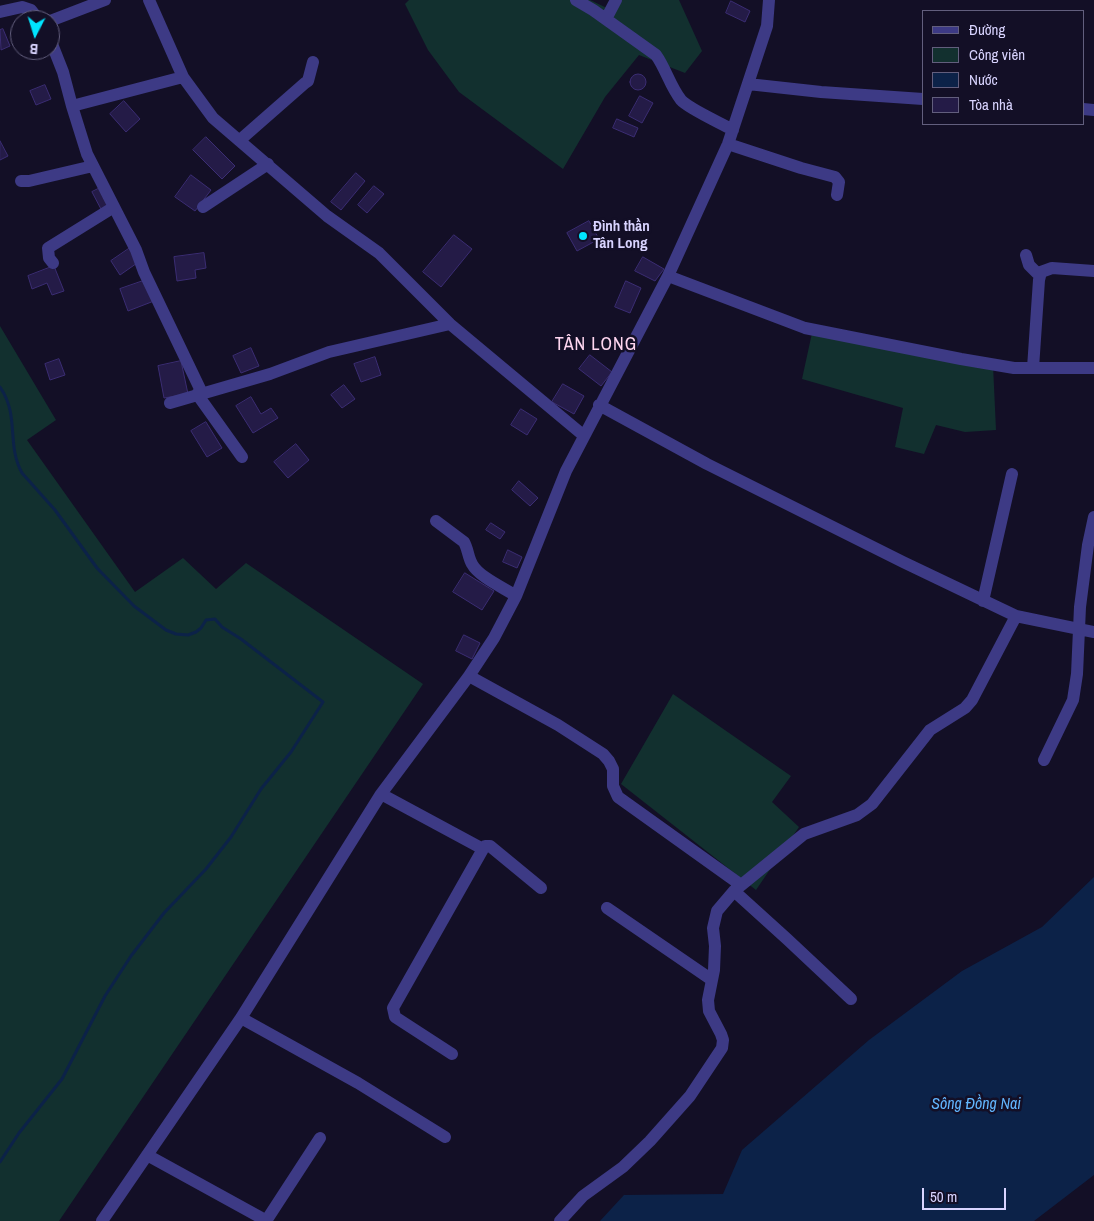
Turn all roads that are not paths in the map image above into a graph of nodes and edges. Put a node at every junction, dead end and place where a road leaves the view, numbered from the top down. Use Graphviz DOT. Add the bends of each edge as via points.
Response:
graph roads {
  1 [pos="105,0"];
  2 [pos="149,0"];
  3 [pos="576,0"];
  4 [pos="616,0"];
  5 [pos="769,0"];
  6 [pos="15,4"];
  7 [pos="31,10"];
  8 [pos="0,12"];
  9 [pos="60,17"];
  10 [pos="606,19"];
  11 [pos="58,60"];
  12 [pos="313,62"];
  13 [pos="183,77"];
  14 [pos="748,84"];
  15 [pos="922,99"];
  16 [pos="72,106"];
  17 [pos="733,130"];
  18 [pos="240,140"];
  19 [pos="728,144"];
  20 [pos="268,164"];
  21 [pos="93,166"];
  22 [pos="21,181"];
  23 [pos="836,195"];
  24 [pos="114,207"];
  25 [pos="203,207"];
  26 [pos="1026,255"];
  27 [pos="53,263"];
  28 [pos="1094,271"];
  29 [pos="668,276"];
  30 [pos="1040,276"];
  31 [pos="450,324"];
  32 [pos="1033,368"];
  33 [pos="1094,368"];
  34 [pos="200,394"];
  35 [pos="170,403"];
  36 [pos="598,405"];
  37 [pos="584,435"];
  38 [pos="242,457"];
  39 [pos="1012,474"];
  40 [pos="1094,517"];
  41 [pos="436,520"];
  42 [pos="1091,545"];
  43 [pos="516,596"];
  44 [pos="983,601"];
  45 [pos="1016,616"];
  46 [pos="1078,628"];
  47 [pos="1094,632"];
  48 [pos="469,676"];
  49 [pos="1044,760"];
  50 [pos="380,794"];
  51 [pos="483,849"];
  52 [pos="541,888"];
  53 [pos="738,888"];
  54 [pos="607,908"];
  55 [pos="712,980"];
  56 [pos="850,999"];
  57 [pos="241,1018"];
  58 [pos="452,1054"];
  59 [pos="445,1137"];
  60 [pos="320,1138"];
  61 [pos="147,1155"];
  62 [pos="102,1221"];
  63 [pos="266,1221"];
  64 [pos="560,1221"];
  1 -- 9 [label="street"];
  2 -- 13 [label="street"];
  3 -- 10 [label="street"];
  4 -- 10 [label="street"];
  5 -- 14 [label="street" via="767,26"];
  6 -- 7 [label="street"];
  6 -- 8 [label="street"];
  10 -- 17 [label="street" via="656,55 683,102"];
  11 -- 16 [label="street"];
  12 -- 18 [label="street" via="308,81"];
  13 -- 16 [label="street"];
  13 -- 18 [label="street" via="213,118"];
  14 -- 15 [label="street"];
  14 -- 17 [label="street"];
  16 -- 21 [label="street"];
  17 -- 19 [label="street"];
  18 -- 20 [label="street"];
  19 -- 23 [label="street" via="835,178 838,182"];
  19 -- 29 [label="street"];
  20 -- 25 [label="street"];
  20 -- 31 [label="street" via="327,216 379,253"];
  21 -- 22 [label="street"];
  21 -- 24 [label="street"];
  24 -- 27 [label="street" via="48,248"];
  24 -- 34 [label="street"];
  26 -- 30 [label="street" via="1029,265"];
  28 -- 30 [label="street" via="1052,268 1041,272"];
  29 -- 32 [label="street" via="805,328 961,360"];
  29 -- 36 [label="street"];
  30 -- 32 [label="street"];
  31 -- 34 [label="street" via="329,352 270,374"];
  31 -- 37 [label="street"];
  32 -- 33 [label="street"];
  34 -- 35 [label="street"];
  34 -- 38 [label="street"];
  36 -- 37 [label="street"];
  36 -- 44 [label="street" via="707,464"];
  37 -- 43 [label="street" via="566,471"];
  39 -- 44 [label="street"];
  40 -- 42 [label="street"];
  41 -- 43 [label="street" via="464,542 477,570"];
  42 -- 46 [label="street"];
  43 -- 48 [label="street"];
  44 -- 45 [label="street"];
  45 -- 46 [label="street"];
  45 -- 53 [label="street" via="972,700 960,712 930,730 872,804 857,815 804,834"];
  46 -- 47 [label="street"];
  46 -- 49 [label="street" via="1073,700"];
  48 -- 50 [label="street"];
  48 -- 53 [label="street" via="603,754 613,769 613,786 618,797"];
  50 -- 51 [label="street"];
  50 -- 57 [label="street"];
  51 -- 52 [label="street" via="490,846"];
  51 -- 58 [label="street" via="393,1008 395,1017"];
  53 -- 55 [label="street" via="714,918"];
  53 -- 56 [label="street"];
  54 -- 55 [label="street"];
  55 -- 64 [label="street" via="709,1010 722,1034 722,1048 690,1096 650,1141 584,1196"];
  57 -- 59 [label="street" via="358,1083"];
  57 -- 61 [label="street"];
  60 -- 63 [label="street"];
  61 -- 62 [label="street"];
  61 -- 63 [label="street"];
}
